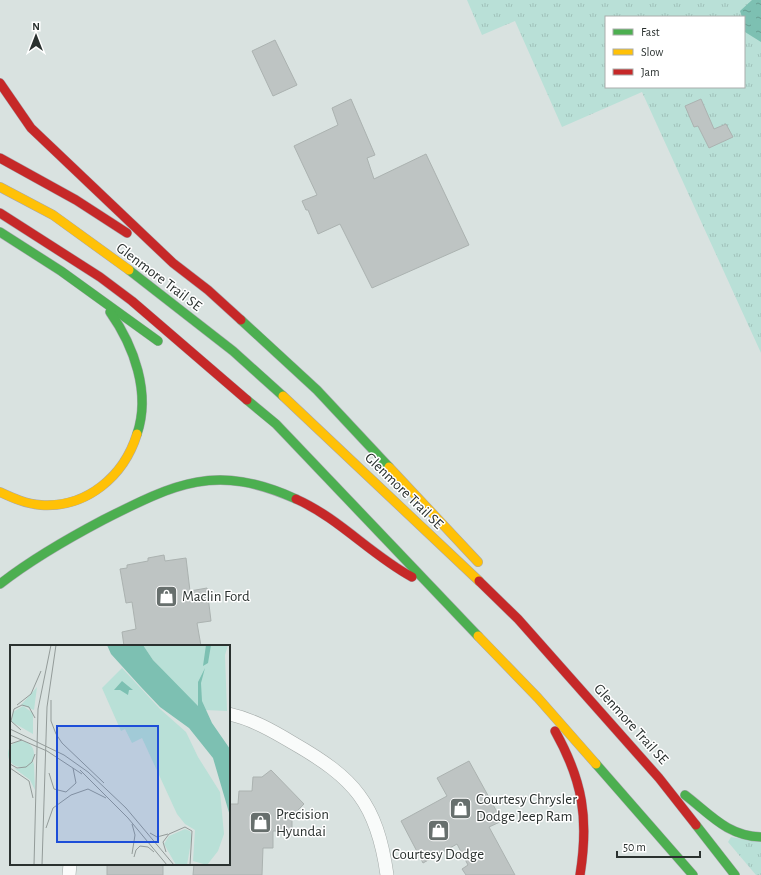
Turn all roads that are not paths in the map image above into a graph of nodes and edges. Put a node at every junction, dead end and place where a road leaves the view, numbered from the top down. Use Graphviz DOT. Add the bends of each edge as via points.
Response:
graph roads {
  1 [pos="0,82"];
  2 [pos="0,158"];
  3 [pos="0,187"];
  4 [pos="0,213"];
  5 [pos="0,232"];
  6 [pos="173,263"];
  7 [pos="101,299"];
  8 [pos="163,344"];
  9 [pos="210,381"];
  10 [pos="276,424"];
  11 [pos="0,492"];
  12 [pos="486,572"];
  13 [pos="496,583"];
  14 [pos="0,584"];
  15 [pos="432,588"];
  16 [pos="518,619"];
  17 [pos="538,698"];
  18 [pos="230,714"];
  19 [pos="659,778"];
  20 [pos="761,837"];
  21 [pos="70,865"];
  22 [pos="69,875"];
  23 [pos="388,875"];
  24 [pos="580,875"];
  25 [pos="693,875"];
  26 [pos="734,875"];
  1 -- 6 [label="highway" via="31,128"];
  2 -- 6 [label="highway" via="76,200"];
  3 -- 16 [label="highway, Glenmore Trail SE" via="52,215 148,284 233,351 304,415"];
  4 -- 10 [label="highway" via="100,277"];
  5 -- 7 [label="highway" via="45,259"];
  6 -- 12 [label="highway" via="208,290 317,390"];
  7 -- 8 [label="highway"];
  7 -- 11 [label="highway" via="125,334 139,377 142,407 132,453 117,475 98,490 68,503 55,506 28,504"];
  9 -- 10 [label="highway" via="252,414"];
  10 -- 15 [label="highway"];
  13 -- 16 [label="highway"];
  14 -- 15 [label="highway" via="36,557 146,499 174,487 224,480 257,484 289,495 317,509 352,532 398,570"];
  15 -- 17 [label="highway"];
  16 -- 19 [label="highway, Glenmore Trail SE"];
  17 -- 24 [label="highway" via="579,780 585,823"];
  17 -- 25 [label="highway"];
  18 -- 23 [label="street" via="259,724 328,763 355,788 371,811 380,833"];
  19 -- 20 [label="highway" via="690,799 715,822 741,835"];
  19 -- 26 [label="highway, Glenmore Trail SE"];
  21 -- 22 [label="street"];
}
